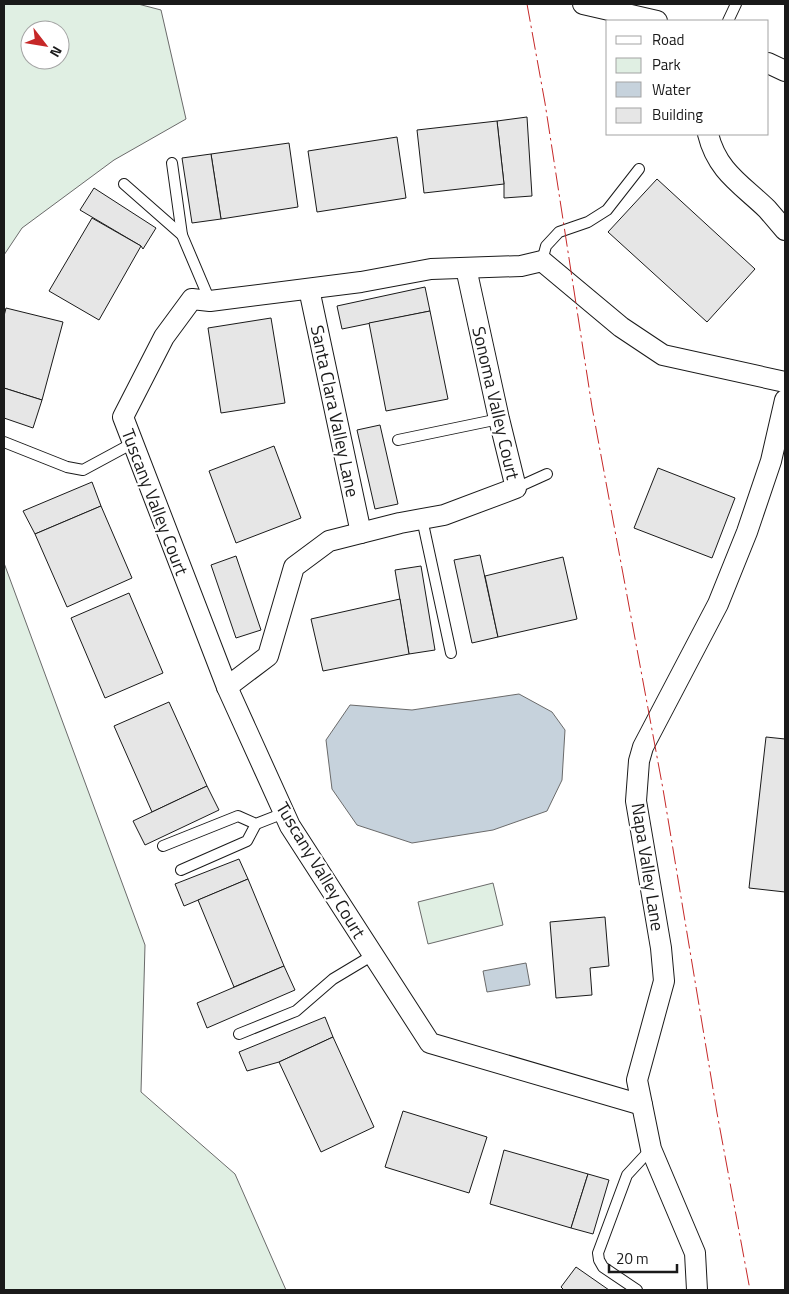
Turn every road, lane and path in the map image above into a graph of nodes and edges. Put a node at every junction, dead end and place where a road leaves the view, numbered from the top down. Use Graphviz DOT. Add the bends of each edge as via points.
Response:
graph roads {
  1 [pos="582,4"];
  2 [pos="736,4"];
  3 [pos="653,20"];
  4 [pos="728,20"];
  5 [pos="769,64"];
  6 [pos="785,70"];
  7 [pos="708,135"];
  8 [pos="172,163"];
  9 [pos="639,169"];
  10 [pos="124,184"];
  11 [pos="785,230"];
  12 [pos="182,235"];
  13 [pos="542,261"];
  14 [pos="466,268"];
  15 [pos="309,289"];
  16 [pos="210,301"];
  17 [pos="785,382"];
  18 [pos="785,400"];
  19 [pos="499,419"];
  20 [pos="398,440"];
  21 [pos="4,442"];
  22 [pos="133,443"];
  23 [pos="547,474"];
  24 [pos="516,488"];
  25 [pos="422,519"];
  26 [pos="361,533"];
  27 [pos="451,653"];
  28 [pos="227,687"];
  29 [pos="284,813"];
  30 [pos="256,824"];
  31 [pos="163,846"];
  32 [pos="181,870"];
  33 [pos="373,955"];
  34 [pos="239,1034"];
  35 [pos="642,1105"];
  36 [pos="651,1149"];
  37 [pos="637,1290"];
  38 [pos="697,1290"];
  1 -- 3 [label="street"];
  2 -- 4 [label="lane"];
  5 -- 6 [label="street"];
  7 -- 11 [label="street" via="716,157 735,181"];
  8 -- 12 [label="lane"];
  9 -- 13 [label="lane" via="606,210 588,222 559,232 546,246"];
  10 -- 12 [label="lane"];
  12 -- 16 [label="lane"];
  13 -- 14 [label="street, Tuscany Valley Court" via="521,266"];
  13 -- 17 [label="street" via="621,327 663,355"];
  14 -- 15 [label="street, Tuscany Valley Court" via="431,269"];
  14 -- 19 [label="street, Sonoma Valley Court"];
  15 -- 16 [label="street, Tuscany Valley Court"];
  15 -- 26 [label="street, Santa Clara Valley Lane"];
  16 -- 22 [label="street, Tuscany Valley Court" via="192,299 164,338 123,417"];
  18 -- 35 [label="street, Napa Valley Lane" via="771,461 718,604 643,747 639,761 636,801 662,948 664,981 637,1080"];
  19 -- 20 [label="lane"];
  19 -- 24 [label="street, Sonoma Valley Court"];
  21 -- 22 [label="lane" via="82,470"];
  22 -- 28 [label="street, Tuscany Valley Court"];
  23 -- 24 [label="lane"];
  24 -- 25 [label="street, Sonoma Valley Court" via="444,515"];
  25 -- 26 [label="street, Sonoma Valley Court"];
  25 -- 27 [label="lane"];
  26 -- 28 [label="street, Sonoma Valley Court" via="329,541 294,566 268,656"];
  28 -- 29 [label="street, Tuscany Valley Court"];
  29 -- 30 [label="lane"];
  29 -- 33 [label="street, Tuscany Valley Court"];
  30 -- 31 [label="lane" via="238,816"];
  30 -- 32 [label="lane" via="247,841"];
  33 -- 34 [label="lane" via="333,979 296,1012"];
  33 -- 35 [label="street, Tuscany Valley Court" via="430,1043"];
  35 -- 36 [label="street, Napa Valley Lane"];
  36 -- 37 [label="lane" via="627,1175 598,1253 603,1267"];
  36 -- 38 [label="street, Napa Valley Lane" via="695,1253"];
}
